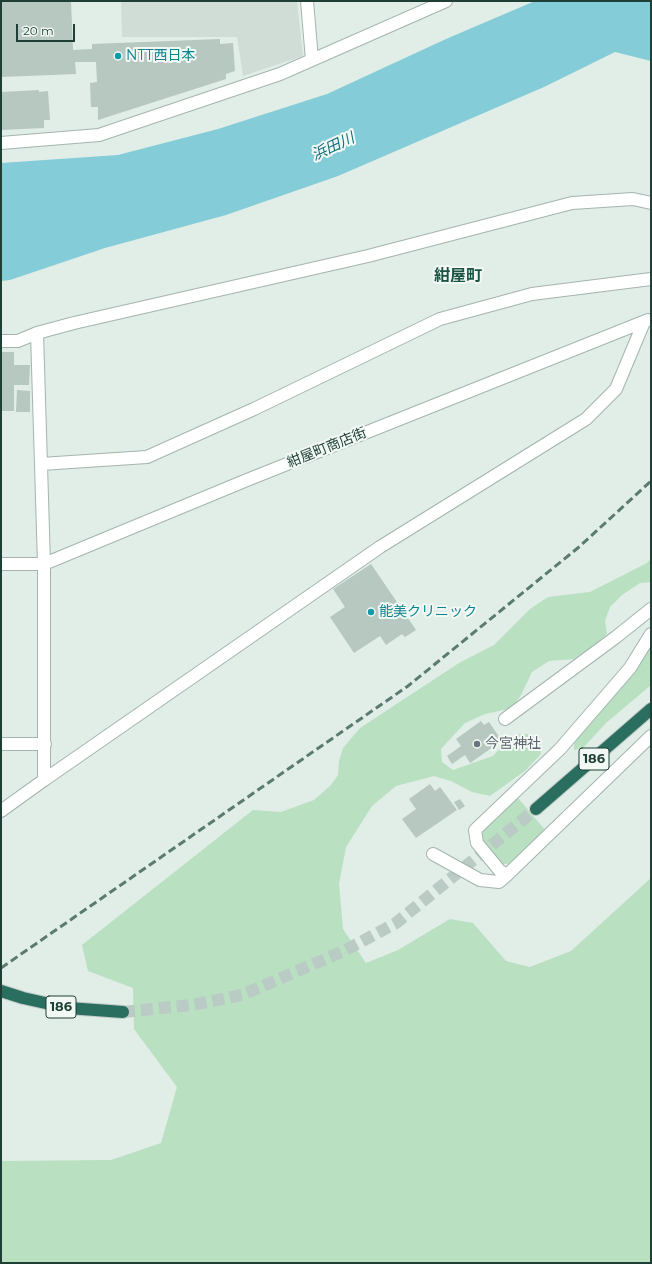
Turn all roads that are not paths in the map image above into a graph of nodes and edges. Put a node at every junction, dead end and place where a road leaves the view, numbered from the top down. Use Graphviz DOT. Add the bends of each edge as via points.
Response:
graph roads {
  1 [pos="307,1"];
  2 [pos="446,1"];
  3 [pos="312,60"];
  4 [pos="1,143"];
  5 [pos="651,203"];
  6 [pos="651,279"];
  7 [pos="648,321"];
  8 [pos="37,333"];
  9 [pos="1,341"];
  10 [pos="41,464"];
  11 [pos="1,564"];
  12 [pos="44,564"];
  13 [pos="651,609"];
  14 [pos="651,634"];
  15 [pos="651,709"];
  16 [pos="505,719"];
  17 [pos="651,736"];
  18 [pos="1,744"];
  19 [pos="44,744"];
  20 [pos="44,780"];
  21 [pos="536,809"];
  22 [pos="1,811"];
  23 [pos="433,854"];
  24 [pos="507,875"];
  25 [pos="1,991"];
  26 [pos="123,1012"];
  1 -- 3 [label="street"];
  2 -- 3 [label="street"];
  3 -- 4 [label="street" via="280,74 99,135"];
  5 -- 8 [label="street" via="632,199 572,203 382,253"];
  6 -- 10 [label="street" via="532,294 440,319 147,457"];
  7 -- 12 [label="street, 紺屋町商店街" via="247,480"];
  7 -- 20 [label="street" via="616,389 586,419 380,547"];
  8 -- 9 [label="street" via="18,341"];
  8 -- 10 [label="street"];
  10 -- 12 [label="street"];
  11 -- 12 [label="street, 紺屋町商店街"];
  12 -- 19 [label="street"];
  13 -- 16 [label="street"];
  14 -- 24 [label="street" via="630,668 560,749 475,830 477,843"];
  15 -- 21 [label="highway, 186"];
  17 -- 24 [label="street"];
  18 -- 19 [label="street"];
  19 -- 20 [label="street"];
  20 -- 22 [label="street"];
  23 -- 24 [label="street" via="480,880 499,882"];
  25 -- 26 [label="highway, 186" via="68,1008"];
}
